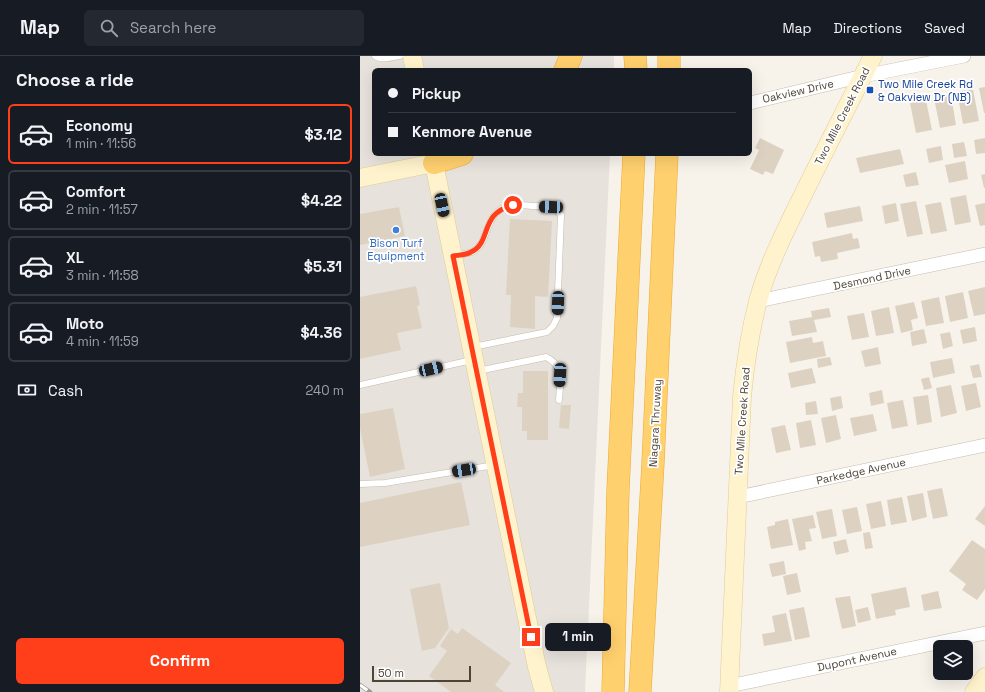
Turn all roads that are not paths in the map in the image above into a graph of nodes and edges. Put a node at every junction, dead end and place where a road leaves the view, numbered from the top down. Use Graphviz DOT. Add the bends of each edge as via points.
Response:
graph roads {
  1 [pos="376,56"];
  2 [pos="400,56"];
  3 [pos="412,56"];
  4 [pos="571,56"];
  5 [pos="636,56"];
  6 [pos="669,56"];
  7 [pos="873,56"];
  8 [pos="964,56"];
  9 [pos="415,68"];
  10 [pos="566,68"];
  11 [pos="636,68"];
  12 [pos="669,68"];
  13 [pos="863,76"];
  14 [pos="752,102"];
  15 [pos="448,156"];
  16 [pos="634,156"];
  17 [pos="667,156"];
  18 [pos="433,158"];
  19 [pos="360,178"];
  20 [pos="985,254"];
  21 [pos="453,256"];
  22 [pos="758,301"];
  23 [pos="474,359"];
  24 [pos="360,385"];
  25 [pos="559,400"];
  26 [pos="985,445"];
  27 [pos="496,465"];
  28 [pos="360,484"];
  29 [pos="738,497"];
  30 [pos="985,633"];
  31 [pos="985,677"];
  32 [pos="729,689"];
  33 [pos="544,692"];
  34 [pos="613,692"];
  35 [pos="640,692"];
  36 [pos="974,692"];
  1 -- 2 [label="lane" via="383,59"];
  3 -- 9 [label="street"];
  4 -- 10 [label="highway"];
  5 -- 11 [label="highway"];
  6 -- 12 [label="highway"];
  7 -- 13 [label="street, Two Mile Creek Road"];
  8 -- 13 [label="street, Oakview Drive"];
  13 -- 14 [label="street, Oakview Drive"];
  13 -- 22 [label="street, Two Mile Creek Road" via="784,233"];
  15 -- 18 [label="highway"];
  16 -- 34 [label="highway" via="618,490"];
  17 -- 35 [label="highway, Niagara Thruway"];
  18 -- 19 [label="street"];
  18 -- 21 [label="street"];
  20 -- 22 [label="street, Desmond Drive"];
  21 -- 23 [label="street"];
  21 -- 23 [label="lane" via="473,252 483,242 495,214 505,207 551,207 558,210 561,215 557,318 553,326 547,332"];
  22 -- 29 [label="street, Two Mile Creek Road" via="744,382"];
  23 -- 24 [label="lane"];
  23 -- 25 [label="lane" via="546,357 553,360 560,375"];
  23 -- 27 [label="street"];
  26 -- 29 [label="street, Parkedge Avenue"];
  27 -- 28 [label="lane" via="386,483"];
  27 -- 33 [label="street"];
  29 -- 32 [label="street, Two Mile Creek Road"];
  30 -- 32 [label="street, Dupont Avenue"];
  31 -- 36 [label="street"];
}
